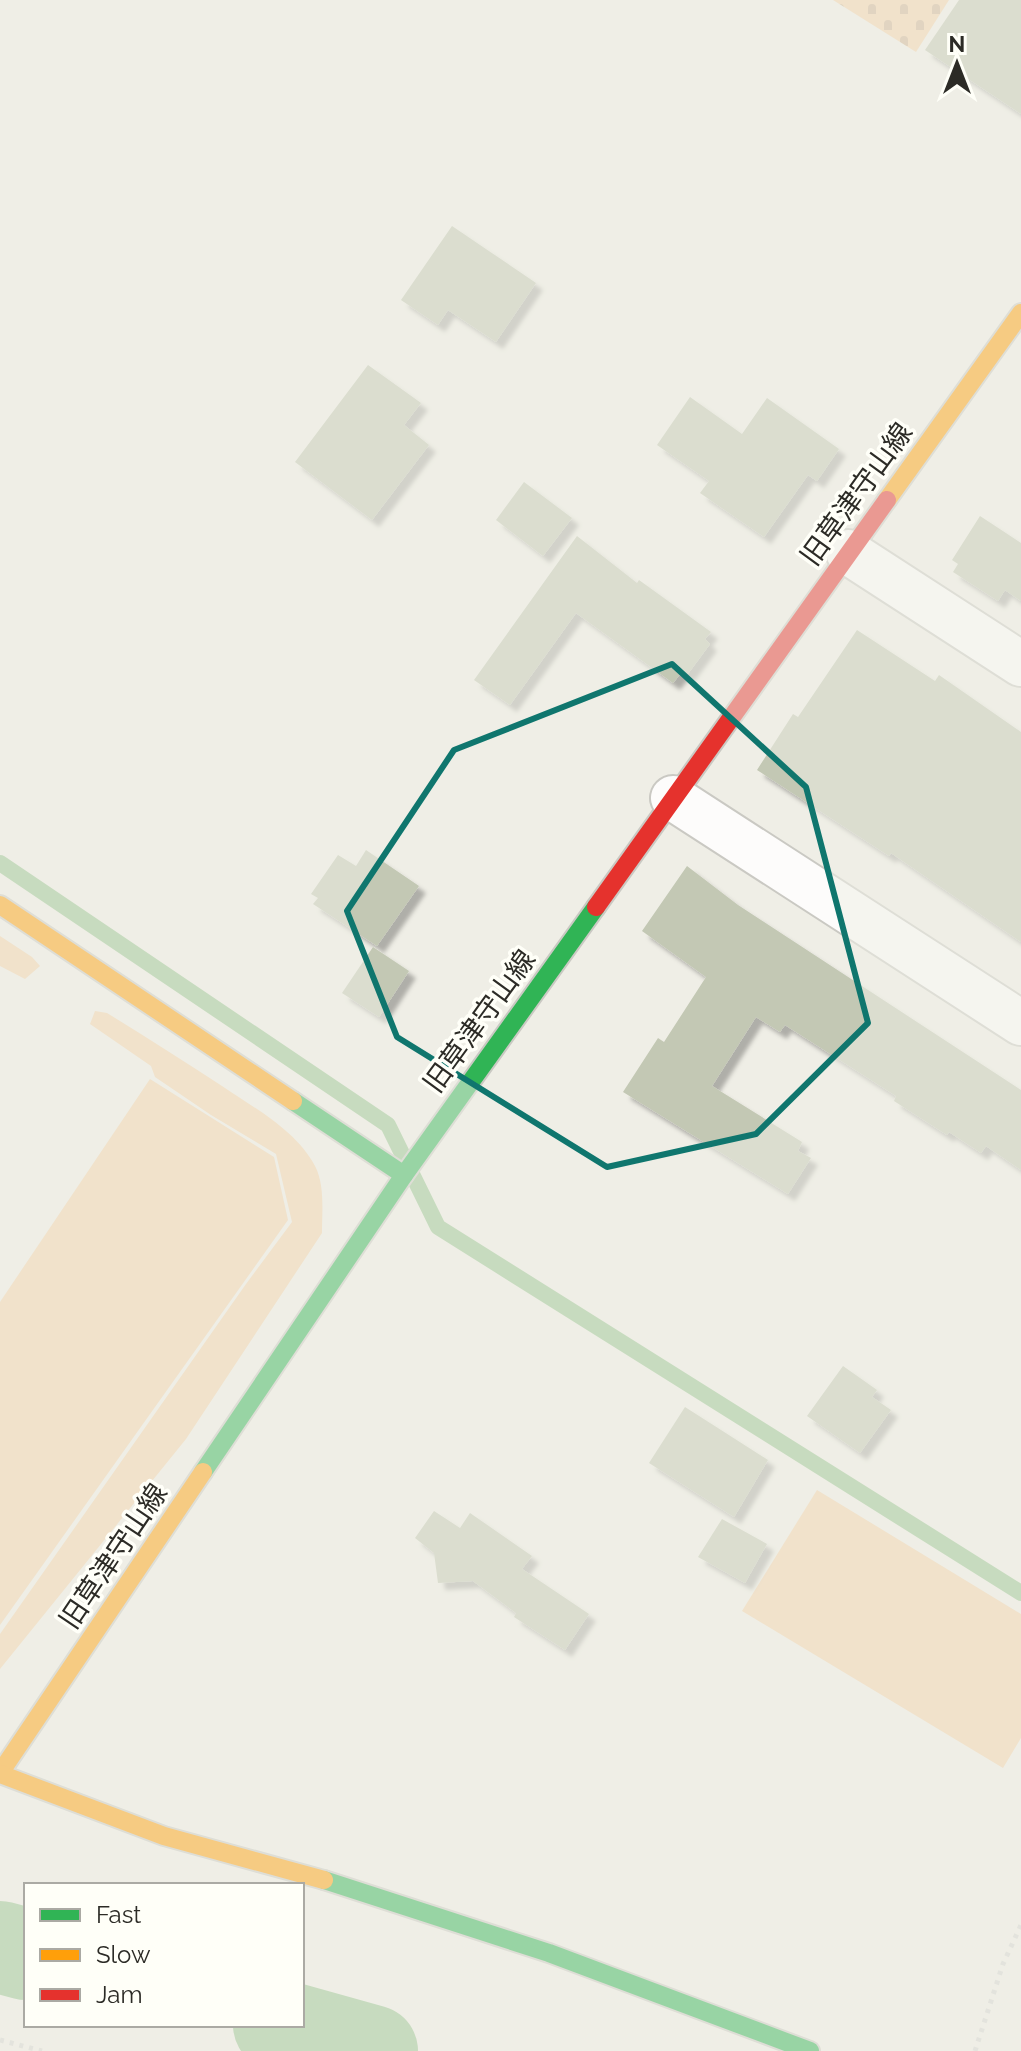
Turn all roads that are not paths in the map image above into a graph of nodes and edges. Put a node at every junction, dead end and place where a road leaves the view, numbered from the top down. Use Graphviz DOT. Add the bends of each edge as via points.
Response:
graph roads {
  1 [pos="1021,313"];
  2 [pos="848,552"];
  3 [pos="1021,664"];
  4 [pos="673,798"];
  5 [pos="0,905"];
  6 [pos="1021,1023"];
  7 [pos="404,1175"];
  8 [pos="0,1773"];
  9 [pos="810,2051"];
  1 -- 2 [label="street, 旧草津守山線"];
  2 -- 3 [label="street"];
  2 -- 4 [label="street, 旧草津守山線"];
  4 -- 6 [label="street"];
  4 -- 7 [label="street, 旧草津守山線"];
  5 -- 7 [label="street"];
  7 -- 8 [label="street, 旧草津守山線"];
  8 -- 9 [label="street" via="164,1836 351,1888 549,1953"];
}
